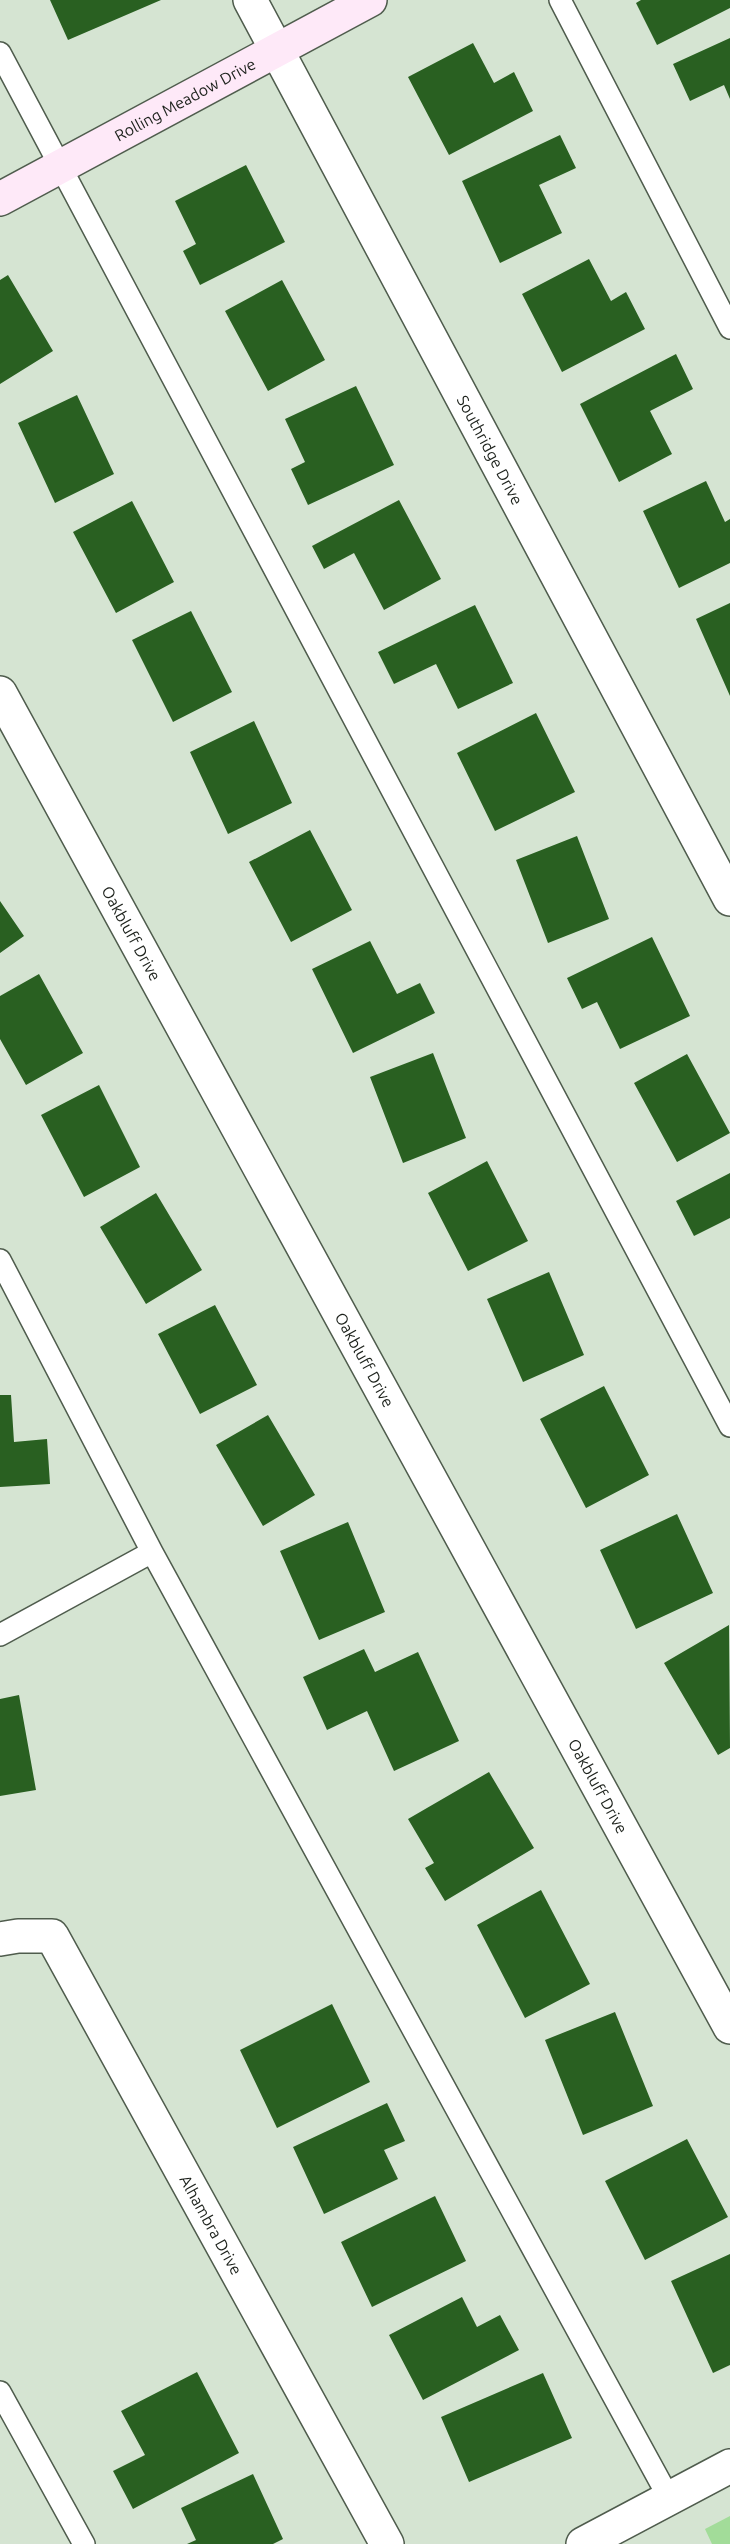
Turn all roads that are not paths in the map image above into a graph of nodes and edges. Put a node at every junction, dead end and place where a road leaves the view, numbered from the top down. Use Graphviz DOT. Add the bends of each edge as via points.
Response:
graph roads {
  1 [pos="250,0"];
  2 [pos="370,0"];
  3 [pos="560,0"];
  4 [pos="276,50"];
  5 [pos="0,52"];
  6 [pos="60,167"];
  7 [pos="0,199"];
  8 [pos="730,328"];
  9 [pos="0,693"];
  10 [pos="730,899"];
  11 [pos="0,1260"];
  12 [pos="730,1426"];
  13 [pos="152,1552"];
  14 [pos="0,1635"];
  15 [pos="9,1937"];
  16 [pos="730,2027"];
  17 [pos="0,2392"];
  18 [pos="730,2466"];
  19 [pos="669,2498"];
  20 [pos="84,2544"];
  21 [pos="387,2544"];
  22 [pos="583,2544"];
  1 -- 4 [label="street, Southridge Drive"];
  2 -- 4 [label="street, Rolling Meadow Drive"];
  3 -- 8 [label="lane"];
  4 -- 6 [label="street, Rolling Meadow Drive"];
  4 -- 10 [label="street, Southridge Drive"];
  5 -- 6 [label="lane"];
  6 -- 7 [label="street, Rolling Meadow Drive"];
  6 -- 12 [label="lane"];
  9 -- 16 [label="street, Oakbluff Drive"];
  11 -- 13 [label="lane"];
  13 -- 14 [label="lane"];
  13 -- 19 [label="lane"];
  15 -- 21 [label="street, Alhambra Drive" via="52,1936"];
  17 -- 20 [label="lane"];
  18 -- 19 [label="street"];
  19 -- 22 [label="street"];
}
